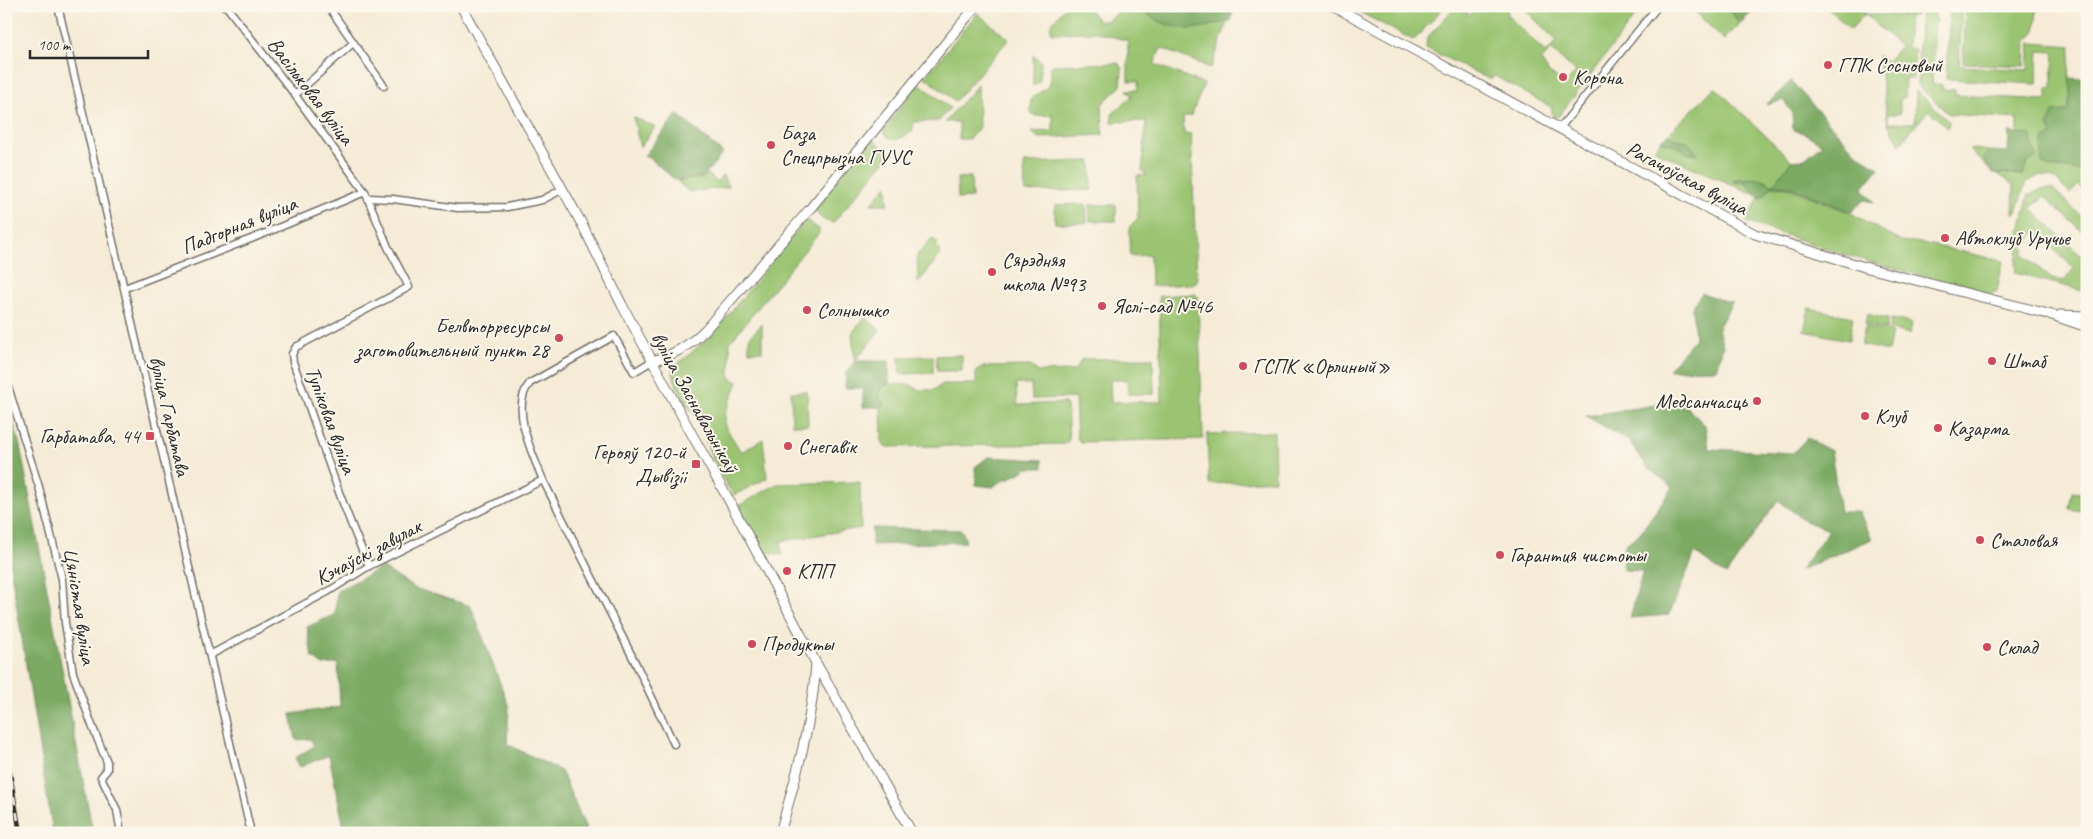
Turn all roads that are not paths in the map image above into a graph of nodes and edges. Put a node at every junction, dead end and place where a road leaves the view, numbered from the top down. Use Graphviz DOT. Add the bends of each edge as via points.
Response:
graph roads {
  1 [pos="58,6"];
  2 [pos="224,6"];
  3 [pos="328,6"];
  4 [pos="460,6"];
  5 [pos="976,6"];
  6 [pos="1332,6"];
  7 [pos="1658,6"];
  8 [pos="353,43"];
  9 [pos="384,86"];
  10 [pos="295,95"];
  11 [pos="1559,129"];
  12 [pos="563,189"];
  13 [pos="365,192"];
  14 [pos="368,198"];
  15 [pos="409,287"];
  16 [pos="125,288"];
  17 [pos="2052,315"];
  18 [pos="2087,316"];
  19 [pos="2087,327"];
  20 [pos="652,361"];
  21 [pos="6,380"];
  22 [pos="543,480"];
  23 [pos="369,566"];
  24 [pos="210,655"];
  25 [pos="816,663"];
  26 [pos="674,744"];
  27 [pos="121,833"];
  28 [pos="251,833"];
  29 [pos="780,833"];
  30 [pos="912,833"];
  1 -- 16 [label="street, вуліца Гарбатава"];
  2 -- 10 [label="street, Васільковая вуліца"];
  3 -- 8 [label="street"];
  4 -- 12 [label="street, вуліца Заснавальнікаў"];
  5 -- 20 [label="street" via="803,217 705,330 672,354"];
  6 -- 11 [label="street, Рагачоўская вуліца"];
  7 -- 11 [label="street"];
  8 -- 9 [label="street"];
  8 -- 10 [label="street"];
  10 -- 13 [label="street, Васільковая вуліца"];
  11 -- 17 [label="street, Рагачоўская вуліца" via="1755,234 1904,278"];
  12 -- 14 [label="street" via="542,200 507,207 458,208"];
  12 -- 20 [label="street, вуліца Заснавальнікаў"];
  13 -- 14 [label="street, Васільковая вуліца"];
  13 -- 16 [label="street, Падгорная вуліца"];
  14 -- 15 [label="street, Васільковая вуліца"];
  15 -- 23 [label="street, Тупіковая вуліца" via="296,347 292,354 351,527"];
  16 -- 24 [label="street, вуліца Гарбатава"];
  17 -- 18 [label="street, Рагачоўская вуліца"];
  17 -- 19 [label="street, Рагачоўская вуліца"];
  20 -- 22 [label="street" via="634,372 614,336 530,383 524,390 522,419"];
  20 -- 25 [label="street, вуліца Заснавальнікаў"];
  21 -- 27 [label="street, Цяністая вуліца" via="39,486 62,579 73,673 107,762 107,770 102,777 117,810"];
  22 -- 23 [label="street, Кэчаўскі завулак"];
  22 -- 26 [label="street"];
  23 -- 24 [label="street, Кэчаўскі завулак"];
  24 -- 28 [label="street, вуліца Гарбатава"];
  25 -- 29 [label="street" via="814,696 804,745"];
  25 -- 30 [label="street, вуліца Заснавальнікаў"];
}
